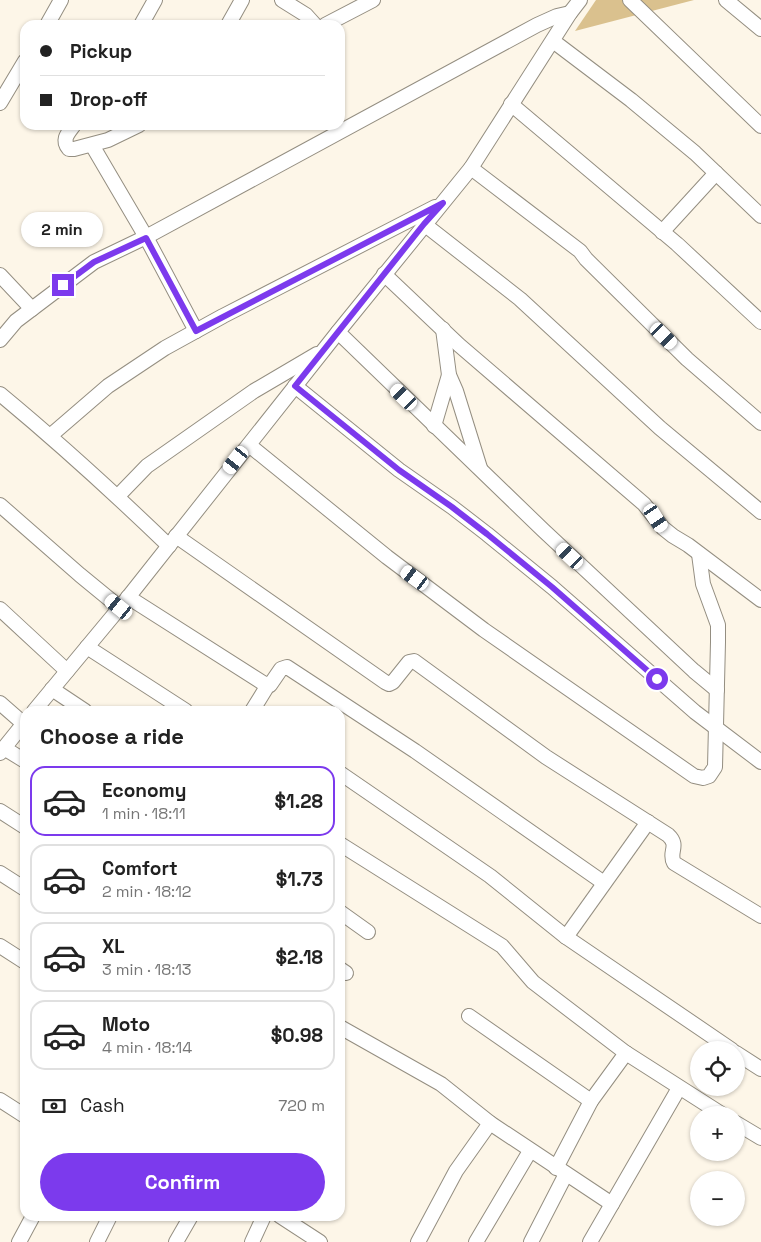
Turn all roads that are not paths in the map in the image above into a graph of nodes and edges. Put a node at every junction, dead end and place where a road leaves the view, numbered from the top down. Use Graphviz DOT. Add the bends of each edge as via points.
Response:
graph roads {
  1 [pos="61,0"];
  2 [pos="155,0"];
  3 [pos="242,0"];
  4 [pos="282,0"];
  5 [pos="373,0"];
  6 [pos="580,0"];
  7 [pos="630,0"];
  8 [pos="726,0"];
  9 [pos="570,13"];
  10 [pos="50,20"];
  11 [pos="143,20"];
  12 [pos="231,20"];
  13 [pos="310,20"];
  14 [pos="335,20"];
  15 [pos="761,29"];
  16 [pos="553,41"];
  17 [pos="20,69"];
  18 [pos="0,103"];
  19 [pos="511,104"];
  20 [pos="761,126"];
  21 [pos="71,130"];
  22 [pos="131,130"];
  23 [pos="344,130"];
  24 [pos="345,130"];
  25 [pos="92,145"];
  26 [pos="471,168"];
  27 [pos="716,173"];
  28 [pos="443,203"];
  29 [pos="761,216"];
  30 [pos="424,224"];
  31 [pos="662,232"];
  32 [pos="146,238"];
  33 [pos="384,274"];
  34 [pos="0,275"];
  35 [pos="32,309"];
  36 [pos="761,322"];
  37 [pos="443,329"];
  38 [pos="196,331"];
  39 [pos="338,332"];
  40 [pos="0,340"];
  41 [pos="324,349"];
  42 [pos="449,374"];
  43 [pos="295,386"];
  44 [pos="0,394"];
  45 [pos="759,420"];
  46 [pos="434,426"];
  47 [pos="50,436"];
  48 [pos="248,445"];
  49 [pos="481,471"];
  50 [pos="118,496"];
  51 [pos="0,505"];
  52 [pos="761,512"];
  53 [pos="173,541"];
  54 [pos="699,554"];
  55 [pos="761,600"];
  56 [pos="124,602"];
  57 [pos="1,612"];
  58 [pos="87,647"];
  59 [pos="67,671"];
  60 [pos="268,685"];
  61 [pos="52,689"];
  62 [pos="717,690"];
  63 [pos="0,703"];
  64 [pos="38,706"];
  65 [pos="78,706"];
  66 [pos="178,706"];
  67 [pos="256,706"];
  68 [pos="20,720"];
  69 [pos="20,728"];
  70 [pos="716,729"];
  71 [pos="2,750"];
  72 [pos="20,759"];
  73 [pos="761,762"];
  74 [pos="345,776"];
  75 [pos="0,811"];
  76 [pos="648,822"];
  77 [pos="20,824"];
  78 [pos="345,847"];
  79 [pos="0,874"];
  80 [pos="604,883"];
  81 [pos="20,886"];
  82 [pos="345,916"];
  83 [pos="761,916"];
  84 [pos="368,932"];
  85 [pos="566,937"];
  86 [pos="0,946"];
  87 [pos="20,959"];
  88 [pos="469,1016"];
  89 [pos="345,1030"];
  90 [pos="719,1041"];
  91 [pos="626,1054"];
  92 [pos="745,1059"];
  93 [pos="761,1069"];
  94 [pos="679,1088"];
  95 [pos="0,1100"];
  96 [pos="591,1101"];
  97 [pos="708,1106"];
  98 [pos="20,1113"];
  99 [pos="490,1123"];
  100 [pos="745,1128"];
  101 [pos="761,1138"];
  102 [pos="530,1151"];
  103 [pos="561,1171"];
  104 [pos="612,1204"];
  105 [pos="30,1221"];
  106 [pos="108,1221"];
  107 [pos="188,1221"];
  108 [pos="262,1221"];
  109 [pos="288,1221"];
  110 [pos="19,1242"];
  111 [pos="97,1242"];
  112 [pos="176,1242"];
  113 [pos="252,1242"];
  114 [pos="320,1242"];
  115 [pos="418,1242"];
  116 [pos="476,1242"];
  117 [pos="531,1242"];
  118 [pos="590,1242"];
  1 -- 10 [label="street"];
  2 -- 11 [label="street"];
  3 -- 12 [label="street"];
  4 -- 13 [label="street"];
  5 -- 14 [label="street"];
  6 -- 9 [label="street"];
  7 -- 20 [label="street"];
  8 -- 15 [label="street"];
  9 -- 16 [label="street"];
  9 -- 24 [label="street" via="537,25"];
  16 -- 19 [label="street"];
  16 -- 27 [label="street" via="632,100"];
  17 -- 18 [label="street"];
  19 -- 26 [label="street"];
  19 -- 31 [label="street"];
  21 -- 25 [label="street" via="65,145 69,149"];
  22 -- 25 [label="street"];
  23 -- 32 [label="street"];
  25 -- 32 [label="street"];
  26 -- 28 [label="street"];
  26 -- 45 [label="street" via="580,251 687,359"];
  27 -- 29 [label="street"];
  27 -- 31 [label="street"];
  28 -- 30 [label="street"];
  28 -- 38 [label="street"];
  30 -- 33 [label="street"];
  30 -- 52 [label="street" via="520,299 660,428"];
  31 -- 36 [label="street"];
  32 -- 35 [label="street" via="94,262"];
  32 -- 38 [label="street"];
  33 -- 37 [label="street"];
  33 -- 39 [label="street"];
  34 -- 35 [label="street"];
  35 -- 40 [label="street" via="16,321"];
  37 -- 42 [label="street"];
  37 -- 54 [label="street" via="644,504 663,528"];
  38 -- 47 [label="street" via="108,386"];
  39 -- 41 [label="street"];
  39 -- 46 [label="street"];
  41 -- 43 [label="street"];
  41 -- 50 [label="street" via="254,390 162,455"];
  42 -- 46 [label="street"];
  42 -- 49 [label="street"];
  43 -- 48 [label="street"];
  43 -- 70 [label="street" via="545,581"];
  44 -- 47 [label="street"];
  46 -- 49 [label="street"];
  47 -- 50 [label="street"];
  48 -- 53 [label="street"];
  48 -- 70 [label="street" via="484,630 694,776 709,776 715,766"];
  49 -- 62 [label="street"];
  50 -- 53 [label="street"];
  51 -- 56 [label="street" via="80,576"];
  53 -- 56 [label="street"];
  53 -- 76 [label="street" via="389,684 409,662 414,661 546,757"];
  54 -- 55 [label="street"];
  54 -- 62 [label="street" via="703,584 718,626"];
  56 -- 58 [label="street"];
  56 -- 60 [label="street"];
  57 -- 59 [label="street"];
  58 -- 59 [label="street"];
  58 -- 66 [label="street"];
  59 -- 61 [label="street"];
  60 -- 67 [label="street"];
  60 -- 80 [label="street" via="281,669 287,667 415,751"];
  61 -- 64 [label="street"];
  61 -- 65 [label="street"];
  62 -- 70 [label="street"];
  63 -- 68 [label="street"];
  69 -- 71 [label="street"];
  70 -- 73 [label="street"];
  71 -- 72 [label="street"];
  74 -- 85 [label="street" via="490,876"];
  75 -- 77 [label="street"];
  76 -- 80 [label="street"];
  76 -- 83 [label="street" via="671,838 675,848 674,863"];
  78 -- 91 [label="street" via="502,946 533,982"];
  79 -- 81 [label="street"];
  80 -- 85 [label="street"];
  82 -- 84 [label="street"];
  85 -- 90 [label="street"];
  86 -- 87 [label="street"];
  88 -- 96 [label="street"];
  89 -- 99 [label="street" via="441,1084"];
  91 -- 94 [label="street"];
  91 -- 96 [label="street"];
  92 -- 93 [label="street"];
  94 -- 97 [label="street"];
  94 -- 104 [label="street"];
  95 -- 98 [label="street"];
  96 -- 103 [label="street"];
  99 -- 102 [label="street"];
  99 -- 115 [label="street" via="456,1171"];
  100 -- 101 [label="street"];
  102 -- 103 [label="street"];
  102 -- 116 [label="street"];
  103 -- 104 [label="street"];
  103 -- 117 [label="street"];
  104 -- 118 [label="street"];
  105 -- 110 [label="street"];
  106 -- 111 [label="street"];
  107 -- 112 [label="street"];
  108 -- 113 [label="street"];
  109 -- 114 [label="street"];
}
